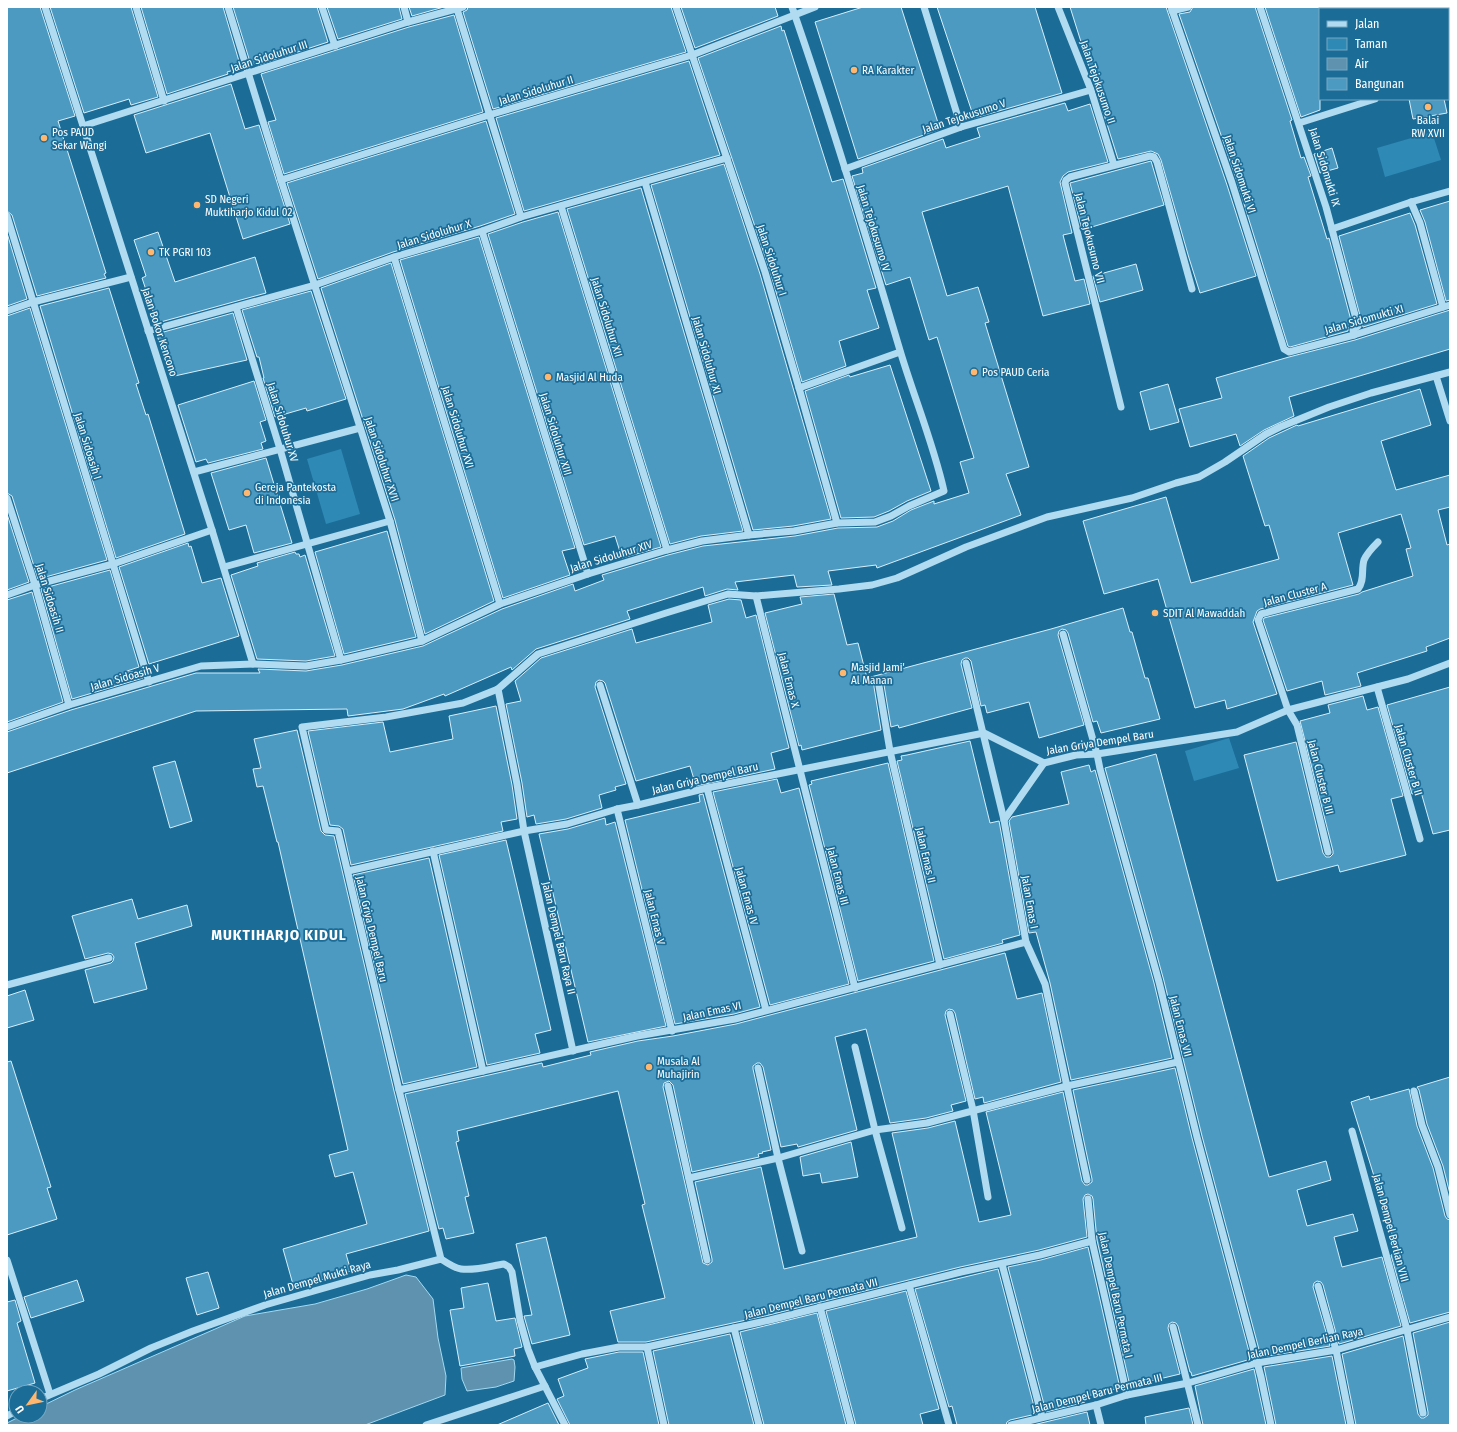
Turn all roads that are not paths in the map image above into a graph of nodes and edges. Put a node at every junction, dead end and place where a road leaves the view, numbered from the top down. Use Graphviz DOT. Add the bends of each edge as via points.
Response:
graph roads {
  1 [pos="45,7"];
  2 [pos="136,7"];
  3 [pos="228,7"];
  4 [pos="322,7"];
  5 [pos="404,7"];
  6 [pos="676,7"];
  7 [pos="792,7"];
  8 [pos="815,7"];
  9 [pos="924,7"];
  10 [pos="1058,7"];
  11 [pos="1188,7"];
  12 [pos="1260,7"];
  13 [pos="460,8"];
  14 [pos="1172,9"];
  15 [pos="794,15"];
  16 [pos="408,22"];
  17 [pos="334,46"];
  18 [pos="692,55"];
  19 [pos="250,74"];
  20 [pos="1091,90"];
  21 [pos="1372,100"];
  22 [pos="164,101"];
  23 [pos="489,115"];
  24 [pos="1299,123"];
  25 [pos="83,126"];
  26 [pos="961,127"];
  27 [pos="727,158"];
  28 [pos="1114,165"];
  29 [pos="845,169"];
  30 [pos="281,180"];
  31 [pos="645,182"];
  32 [pos="1450,191"];
  33 [pos="1411,202"];
  34 [pos="561,206"];
  35 [pos="7,216"];
  36 [pos="521,217"];
  37 [pos="1332,229"];
  38 [pos="482,231"];
  39 [pos="394,257"];
  40 [pos="131,277"];
  41 [pos="315,285"];
  42 [pos="1192,289"];
  43 [pos="33,302"];
  44 [pos="1446,306"];
  45 [pos="236,307"];
  46 [pos="7,311"];
  47 [pos="148,331"];
  48 [pos="1354,335"];
  49 [pos="1284,349"];
  50 [pos="900,352"];
  51 [pos="1450,372"];
  52 [pos="1436,376"];
  53 [pos="799,388"];
  54 [pos="1121,407"];
  55 [pos="1450,421"];
  56 [pos="360,428"];
  57 [pos="280,449"];
  58 [pos="935,455"];
  59 [pos="194,472"];
  60 [pos="7,498"];
  61 [pos="390,521"];
  62 [pos="837,524"];
  63 [pos="212,530"];
  64 [pos="748,535"];
  65 [pos="1378,542"];
  66 [pos="307,544"];
  67 [pos="667,550"];
  68 [pos="113,564"];
  69 [pos="224,567"];
  70 [pos="588,574"];
  71 [pos="35,585"];
  72 [pos="7,595"];
  73 [pos="756,596"];
  74 [pos="500,604"];
  75 [pos="1063,634"];
  76 [pos="422,642"];
  77 [pos="341,660"];
  78 [pos="966,662"];
  79 [pos="1450,663"];
  80 [pos="253,664"];
  81 [pos="148,682"];
  82 [pos="600,684"];
  83 [pos="879,686"];
  84 [pos="1377,687"];
  85 [pos="498,689"];
  86 [pos="70,705"];
  87 [pos="1288,710"];
  88 [pos="7,727"];
  89 [pos="984,733"];
  90 [pos="890,751"];
  91 [pos="1097,754"];
  92 [pos="1044,763"];
  93 [pos="800,769"];
  94 [pos="707,788"];
  95 [pos="638,805"];
  96 [pos="617,809"];
  97 [pos="1004,820"];
  98 [pos="524,831"];
  99 [pos="1420,838"];
  100 [pos="432,851"];
  101 [pos="1328,852"];
  102 [pos="348,871"];
  103 [pos="1026,942"];
  104 [pos="109,958"];
  105 [pos="940,965"];
  106 [pos="7,985"];
  107 [pos="855,988"];
  108 [pos="766,1010"];
  109 [pos="950,1014"];
  110 [pos="672,1031"];
  111 [pos="855,1047"];
  112 [pos="573,1051"];
  113 [pos="1178,1062"];
  114 [pos="758,1068"];
  115 [pos="483,1071"];
  116 [pos="668,1086"];
  117 [pos="1067,1086"];
  118 [pos="399,1090"];
  119 [pos="1414,1091"];
  120 [pos="973,1110"];
  121 [pos="875,1130"];
  122 [pos="1352,1131"];
  123 [pos="778,1158"];
  124 [pos="689,1178"];
  125 [pos="1087,1180"];
  126 [pos="988,1197"];
  127 [pos="1088,1199"];
  128 [pos="1450,1215"];
  129 [pos="902,1228"];
  130 [pos="1092,1242"];
  131 [pos="802,1251"];
  132 [pos="441,1259"];
  133 [pos="7,1260"];
  134 [pos="707,1260"];
  135 [pos="1002,1264"];
  136 [pos="909,1285"];
  137 [pos="1318,1286"];
  138 [pos="820,1307"];
  139 [pos="1450,1318"];
  140 [pos="1173,1327"];
  141 [pos="734,1328"];
  142 [pos="1407,1330"];
  143 [pos="647,1347"];
  144 [pos="1336,1350"];
  145 [pos="1257,1363"];
  146 [pos="535,1367"];
  147 [pos="1188,1383"];
  148 [pos="545,1386"];
  149 [pos="50,1394"];
  150 [pos="1127,1395"];
  151 [pos="1096,1405"];
  152 [pos="1423,1414"];
  153 [pos="451,1417"];
  154 [pos="1042,1417"];
  155 [pos="426,1425"];
  156 [pos="454,1425"];
  157 [pos="565,1425"];
  158 [pos="664,1425"];
  159 [pos="759,1425"];
  160 [pos="851,1425"];
  161 [pos="949,1425"];
  162 [pos="1011,1425"];
  163 [pos="1101,1425"];
  164 [pos="1198,1425"];
  165 [pos="1271,1425"];
  166 [pos="1351,1425"];
  1 -- 25 [label="street, Jalan Bokor Kencono"];
  2 -- 22 [label="street"];
  3 -- 19 [label="street, Jalan Sidoluhur XVII"];
  4 -- 17 [label="street"];
  5 -- 16 [label="street"];
  6 -- 18 [label="street, Jalan Sidoluhur I"];
  7 -- 15 [label="street, Jalan Tejokusumo IV"];
  8 -- 15 [label="street, Jalan Sidoluhur II"];
  9 -- 26 [label="street"];
  10 -- 20 [label="street, Jalan Tejokusumo II"];
  11 -- 14 [label="street"];
  12 -- 24 [label="street, Jalan Sidomukti IX"];
  13 -- 16 [label="street, Jalan Sidoluhur III"];
  13 -- 23 [label="street"];
  14 -- 49 [label="street, Jalan Sidomukti VI" via="1232,183"];
  15 -- 18 [label="street, Jalan Sidoluhur II"];
  15 -- 29 [label="street, Jalan Tejokusumo IV"];
  16 -- 17 [label="street, Jalan Sidoluhur III"];
  17 -- 19 [label="street, Jalan Sidoluhur III"];
  18 -- 23 [label="street, Jalan Sidoluhur II"];
  18 -- 27 [label="street, Jalan Sidoluhur I"];
  19 -- 22 [label="street, Jalan Sidoluhur III"];
  19 -- 30 [label="street, Jalan Sidoluhur XVII"];
  20 -- 26 [label="street, Jalan Tejokusumo V"];
  20 -- 28 [label="street, Jalan Tejokusumo II"];
  21 -- 24 [label="street"];
  22 -- 25 [label="street, Jalan Sidoluhur III"];
  23 -- 30 [label="street, Jalan Sidoluhur II"];
  23 -- 36 [label="street"];
  24 -- 37 [label="street, Jalan Sidomukti IX"];
  25 -- 40 [label="street, Jalan Bokor Kencono"];
  26 -- 29 [label="street, Jalan Tejokusumo V"];
  27 -- 31 [label="street, Jalan Sidoluhur X"];
  27 -- 53 [label="street, Jalan Sidoluhur I" via="765,272"];
  28 -- 42 [label="street, Jalan Tejokusumo VII" via="1154,157"];
  28 -- 54 [label="street, Jalan Tejokusumo VII" via="1070,177 1065,183"];
  29 -- 50 [label="street, Jalan Tejokusumo IV"];
  30 -- 41 [label="street, Jalan Sidoluhur XVII"];
  31 -- 34 [label="street, Jalan Sidoluhur X"];
  31 -- 64 [label="street, Jalan Sidoluhur XI"];
  32 -- 33 [label="street"];
  33 -- 37 [label="street"];
  33 -- 44 [label="street"];
  34 -- 36 [label="street, Jalan Sidoluhur X"];
  34 -- 67 [label="street, Jalan Sidoluhur XII"];
  35 -- 43 [label="street, Jalan Sidoasih I"];
  36 -- 38 [label="street, Jalan Sidoluhur X"];
  37 -- 48 [label="street, Jalan Sidomukti IX" via="1358,326 1354,330"];
  38 -- 39 [label="street, Jalan Sidoluhur X"];
  38 -- 70 [label="street, Jalan Sidoluhur XIII"];
  39 -- 41 [label="street, Jalan Sidoluhur X"];
  39 -- 74 [label="street, Jalan Sidoluhur XVI"];
  40 -- 43 [label="street"];
  40 -- 47 [label="street, Jalan Bokor Kencono"];
  41 -- 45 [label="street, Jalan Sidoluhur X"];
  41 -- 56 [label="street, Jalan Sidoluhur XVII"];
  43 -- 46 [label="street"];
  43 -- 68 [label="street, Jalan Sidoasih I"];
  44 -- 48 [label="street, Jalan Sidomukti XI"];
  45 -- 47 [label="street, Jalan Sidoluhur X"];
  45 -- 57 [label="street, Jalan Sidoluhur XV"];
  47 -- 59 [label="street, Jalan Bokor Kencono"];
  48 -- 49 [label="street, Jalan Sidomukti XI" via="1288,352"];
  50 -- 53 [label="street"];
  50 -- 58 [label="street, Jalan Tejokusumo IV"];
  51 -- 52 [label="street"];
  52 -- 55 [label="street"];
  52 -- 73 [label="street" via="1329,407 1266,434 1199,477 1132,498 1047,517 966,547 897,578 872,585"];
  53 -- 62 [label="street, Jalan Sidoluhur I"];
  56 -- 57 [label="street"];
  56 -- 61 [label="street, Jalan Sidoluhur XVII"];
  57 -- 59 [label="street"];
  57 -- 66 [label="street, Jalan Sidoluhur XV"];
  58 -- 62 [label="street, Jalan Sidoluhur XIV" via="944,491 875,522"];
  59 -- 63 [label="street, Jalan Bokor Kencono"];
  60 -- 71 [label="street, Jalan Sidoasih II"];
  61 -- 66 [label="street"];
  61 -- 76 [label="street, Jalan Sidoluhur XVII"];
  62 -- 64 [label="street, Jalan Sidoluhur XIV"];
  63 -- 68 [label="street"];
  63 -- 69 [label="street, Jalan Bokor Kencono"];
  64 -- 67 [label="street, Jalan Sidoluhur XIV" via="702,541"];
  65 -- 87 [label="street, Jalan Cluster A" via="1366,555 1362,584 1358,589 1261,614 1258,617"];
  66 -- 69 [label="street"];
  66 -- 77 [label="street, Jalan Sidoluhur XV"];
  67 -- 70 [label="street, Jalan Sidoluhur XIV"];
  68 -- 71 [label="street"];
  68 -- 81 [label="street, Jalan Sidoasih I"];
  69 -- 80 [label="street, Jalan Bokor Kencono"];
  70 -- 74 [label="street, Jalan Sidoluhur XIV"];
  71 -- 72 [label="street"];
  71 -- 86 [label="street, Jalan Sidoasih II"];
  73 -- 85 [label="street" via="728,594 538,654"];
  73 -- 93 [label="street, Jalan Emas X"];
  74 -- 76 [label="street, Jalan Sidoluhur XIV"];
  75 -- 91 [label="street, Jalan Emas VII"];
  76 -- 77 [label="street, Jalan Sidoluhur XIV"];
  77 -- 80 [label="street, Jalan Sidoluhur XIV" via="306,666"];
  78 -- 89 [label="street, Jalan Emas I"];
  79 -- 84 [label="street, Jalan Griya Dempel Baru" via="1408,679"];
  80 -- 81 [label="street, Jalan Sidoasih V" via="201,666"];
  81 -- 86 [label="street, Jalan Sidoasih V"];
  82 -- 95 [label="street"];
  83 -- 90 [label="street, Jalan Emas II"];
  84 -- 87 [label="street, Jalan Griya Dempel Baru"];
  84 -- 99 [label="street, Jalan Cluster B II"];
  85 -- 98 [label="street, Jalan Dempel Baru Raya II"];
  85 -- 102 [label="street" via="463,703 386,717 302,727 326,830 338,831"];
  86 -- 88 [label="street, Jalan Sidoasih V"];
  87 -- 91 [label="street, Jalan Griya Dempel Baru" via="1237,732"];
  87 -- 101 [label="street, Jalan Cluster B III" via="1297,725"];
  89 -- 90 [label="street, Jalan Griya Dempel Baru"];
  89 -- 92 [label="street, Jalan Griya Dempel Baru"];
  89 -- 97 [label="street, Jalan Emas I"];
  90 -- 93 [label="street, Jalan Griya Dempel Baru"];
  90 -- 105 [label="street, Jalan Emas II"];
  91 -- 92 [label="street, Jalan Griya Dempel Baru" via="1076,755"];
  91 -- 113 [label="street, Jalan Emas VII"];
  92 -- 97 [label="street"];
  93 -- 94 [label="street, Jalan Griya Dempel Baru"];
  93 -- 107 [label="street, Jalan Emas III"];
  94 -- 95 [label="street, Jalan Griya Dempel Baru"];
  94 -- 108 [label="street, Jalan Emas IV"];
  95 -- 96 [label="street, Jalan Griya Dempel Baru"];
  96 -- 98 [label="street, Jalan Griya Dempel Baru" via="567,824"];
  96 -- 110 [label="street, Jalan Emas V"];
  97 -- 103 [label="street, Jalan Emas I"];
  98 -- 100 [label="street, Jalan Griya Dempel Baru"];
  98 -- 112 [label="street, Jalan Dempel Baru Raya II"];
  100 -- 102 [label="street, Jalan Griya Dempel Baru"];
  100 -- 115 [label="street"];
  102 -- 118 [label="street, Jalan Griya Dempel Baru"];
  103 -- 105 [label="street, Jalan Emas VI"];
  103 -- 117 [label="street, Jalan Emas I" via="1044,984"];
  104 -- 106 [label="street"];
  105 -- 107 [label="street, Jalan Emas VI"];
  107 -- 108 [label="street, Jalan Emas VI"];
  108 -- 110 [label="street, Jalan Emas VI" via="735,1019"];
  109 -- 120 [label="street"];
  110 -- 112 [label="street, Jalan Emas VI" via="637,1036"];
  111 -- 121 [label="street"];
  112 -- 115 [label="street, Jalan Emas VI"];
  113 -- 117 [label="street"];
  113 -- 145 [label="street, Jalan Emas VII"];
  114 -- 123 [label="street"];
  115 -- 118 [label="street, Jalan Emas VI"];
  116 -- 124 [label="street"];
  117 -- 120 [label="street"];
  117 -- 125 [label="street, Jalan Emas I"];
  118 -- 132 [label="street, Jalan Griya Dempel Baru"];
  119 -- 128 [label="street"];
  120 -- 121 [label="street" via="927,1123"];
  120 -- 126 [label="street"];
  121 -- 123 [label="street"];
  121 -- 129 [label="street"];
  122 -- 142 [label="street, Jalan Dempel Berlian VIII"];
  123 -- 124 [label="street"];
  123 -- 131 [label="street"];
  124 -- 134 [label="street"];
  127 -- 130 [label="street, Jalan Dempel Baru Permata I"];
  130 -- 135 [label="street, Jalan Dempel Baru Permata VII"];
  130 -- 150 [label="street, Jalan Dempel Baru Permata I"];
  132 -- 146 [label="street" via="460,1269 504,1264 509,1267 520,1320"];
  132 -- 149 [label="street, Jalan Dempel Mukti Raya" via="370,1275 266,1305 151,1348 99,1374"];
  133 -- 149 [label="street"];
  135 -- 136 [label="street, Jalan Dempel Baru Permata VII"];
  135 -- 154 [label="street"];
  136 -- 138 [label="street, Jalan Dempel Baru Permata VII"];
  136 -- 161 [label="street"];
  137 -- 144 [label="street"];
  138 -- 141 [label="street, Jalan Dempel Baru Permata VII"];
  138 -- 160 [label="street"];
  139 -- 142 [label="street, Jalan Dempel Berlian Raya"];
  140 -- 147 [label="street"];
  141 -- 143 [label="street, Jalan Dempel Baru Permata VII"];
  141 -- 159 [label="street"];
  142 -- 144 [label="street, Jalan Dempel Berlian Raya"];
  142 -- 152 [label="street, Jalan Dempel Berlian VIII"];
  143 -- 146 [label="street, Jalan Dempel Baru Permata VII" via="619,1347"];
  143 -- 158 [label="street"];
  144 -- 145 [label="street, Jalan Dempel Berlian Raya"];
  144 -- 166 [label="street"];
  145 -- 147 [label="street, Jalan Dempel Berlian Raya"];
  145 -- 165 [label="street, Jalan Emas VII"];
  146 -- 148 [label="street"];
  147 -- 150 [label="street, Jalan Dempel Baru Permata III"];
  147 -- 164 [label="street"];
  148 -- 153 [label="street"];
  148 -- 157 [label="street"];
  150 -- 151 [label="street, Jalan Dempel Baru Permata III"];
  151 -- 154 [label="street, Jalan Dempel Baru Permata III"];
  151 -- 163 [label="street"];
  153 -- 155 [label="street"];
  153 -- 156 [label="street"];
  154 -- 162 [label="street, Jalan Dempel Baru Permata III"];
}
